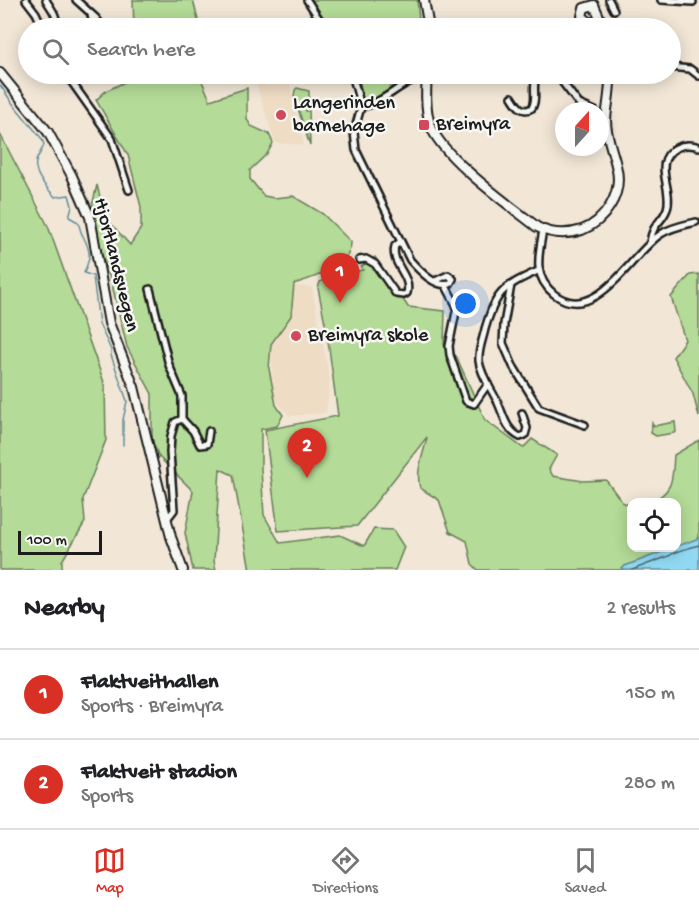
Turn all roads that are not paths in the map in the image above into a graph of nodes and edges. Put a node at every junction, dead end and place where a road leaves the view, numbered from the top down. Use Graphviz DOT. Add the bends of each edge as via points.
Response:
graph roads {
  1 [pos="26,0"];
  2 [pos="46,0"];
  3 [pos="76,0"];
  4 [pos="307,0"];
  5 [pos="424,0"];
  6 [pos="609,0"];
  7 [pos="662,0"];
  8 [pos="693,2"];
  9 [pos="592,3"];
  10 [pos="614,10"];
  11 [pos="91,15"];
  12 [pos="38,18"];
  13 [pos="56,18"];
  14 [pos="92,18"];
  15 [pos="94,18"];
  16 [pos="319,18"];
  17 [pos="427,18"];
  18 [pos="584,18"];
  19 [pos="599,18"];
  20 [pos="681,68"];
  21 [pos="0,73"];
  22 [pos="699,76"];
  23 [pos="73,84"];
  24 [pos="355,84"];
  25 [pos="405,84"];
  26 [pos="427,84"];
  27 [pos="534,84"];
  28 [pos="564,84"];
  29 [pos="608,84"];
  30 [pos="512,97"];
  31 [pos="577,102"];
  32 [pos="605,102"];
  33 [pos="361,107"];
  34 [pos="609,143"];
  35 [pos="699,147"];
  36 [pos="129,190"];
  37 [pos="696,222"];
  38 [pos="543,230"];
  39 [pos="400,242"];
  40 [pos="650,242"];
  41 [pos="359,260"];
  42 [pos="538,271"];
  43 [pos="435,281"];
  44 [pos="511,285"];
  45 [pos="446,286"];
  46 [pos="150,289"];
  47 [pos="488,384"];
  48 [pos="522,413"];
  49 [pos="182,419"];
  50 [pos="585,425"];
  51 [pos="209,431"];
  52 [pos="167,519"];
  53 [pos="183,570"];
  1 -- 12 [label="street"];
  2 -- 13 [label="street"];
  3 -- 11 [label="street"];
  4 -- 16 [label="street"];
  5 -- 17 [label="street"];
  6 -- 10 [label="street"];
  7 -- 8 [label="street"];
  9 -- 18 [label="street" via="584,8"];
  9 -- 19 [label="street"];
  11 -- 14 [label="street"];
  11 -- 15 [label="street"];
  20 -- 22 [label="street"];
  21 -- 52 [label="street, Hjortlandsvegen" via="48,132 90,218 109,323 139,405"];
  23 -- 36 [label="street" via="112,139"];
  24 -- 33 [label="street"];
  25 -- 33 [label="street" via="377,104"];
  26 -- 38 [label="street" via="426,112 444,148"];
  27 -- 30 [label="street" via="536,101 532,108 522,110"];
  28 -- 31 [label="street"];
  29 -- 32 [label="street"];
  33 -- 39 [label="street" via="354,132 356,150"];
  34 -- 38 [label="street" via="618,184 611,206 601,218 577,232"];
  35 -- 40 [label="street" via="684,145 667,157 664,170 669,200"];
  37 -- 40 [label="street" via="672,228"];
  38 -- 42 [label="street"];
  39 -- 41 [label="street" via="394,251 408,286 404,295 396,294 375,264"];
  39 -- 43 [label="street" via="410,260"];
  40 -- 42 [label="street" via="604,290 588,300 561,299 548,289"];
  42 -- 44 [label="street"];
  43 -- 45 [label="street"];
  43 -- 45 [label="street" via="450,275 453,282"];
  44 -- 47 [label="street" via="494,302 481,345 479,360"];
  44 -- 50 [label="street" via="503,343 513,366 538,408"];
  45 -- 47 [label="street" via="457,307 450,355 466,401 474,404"];
  46 -- 49 [label="street, Hjortlandsvegen" via="182,396"];
  47 -- 48 [label="street" via="511,432 520,437 526,432"];
  49 -- 51 [label="street" via="201,445 207,444"];
  49 -- 52 [label="street, Hjortlandsvegen" via="175,422 171,435 174,510"];
  52 -- 53 [label="street, Hjortlandsvegen"];
}
